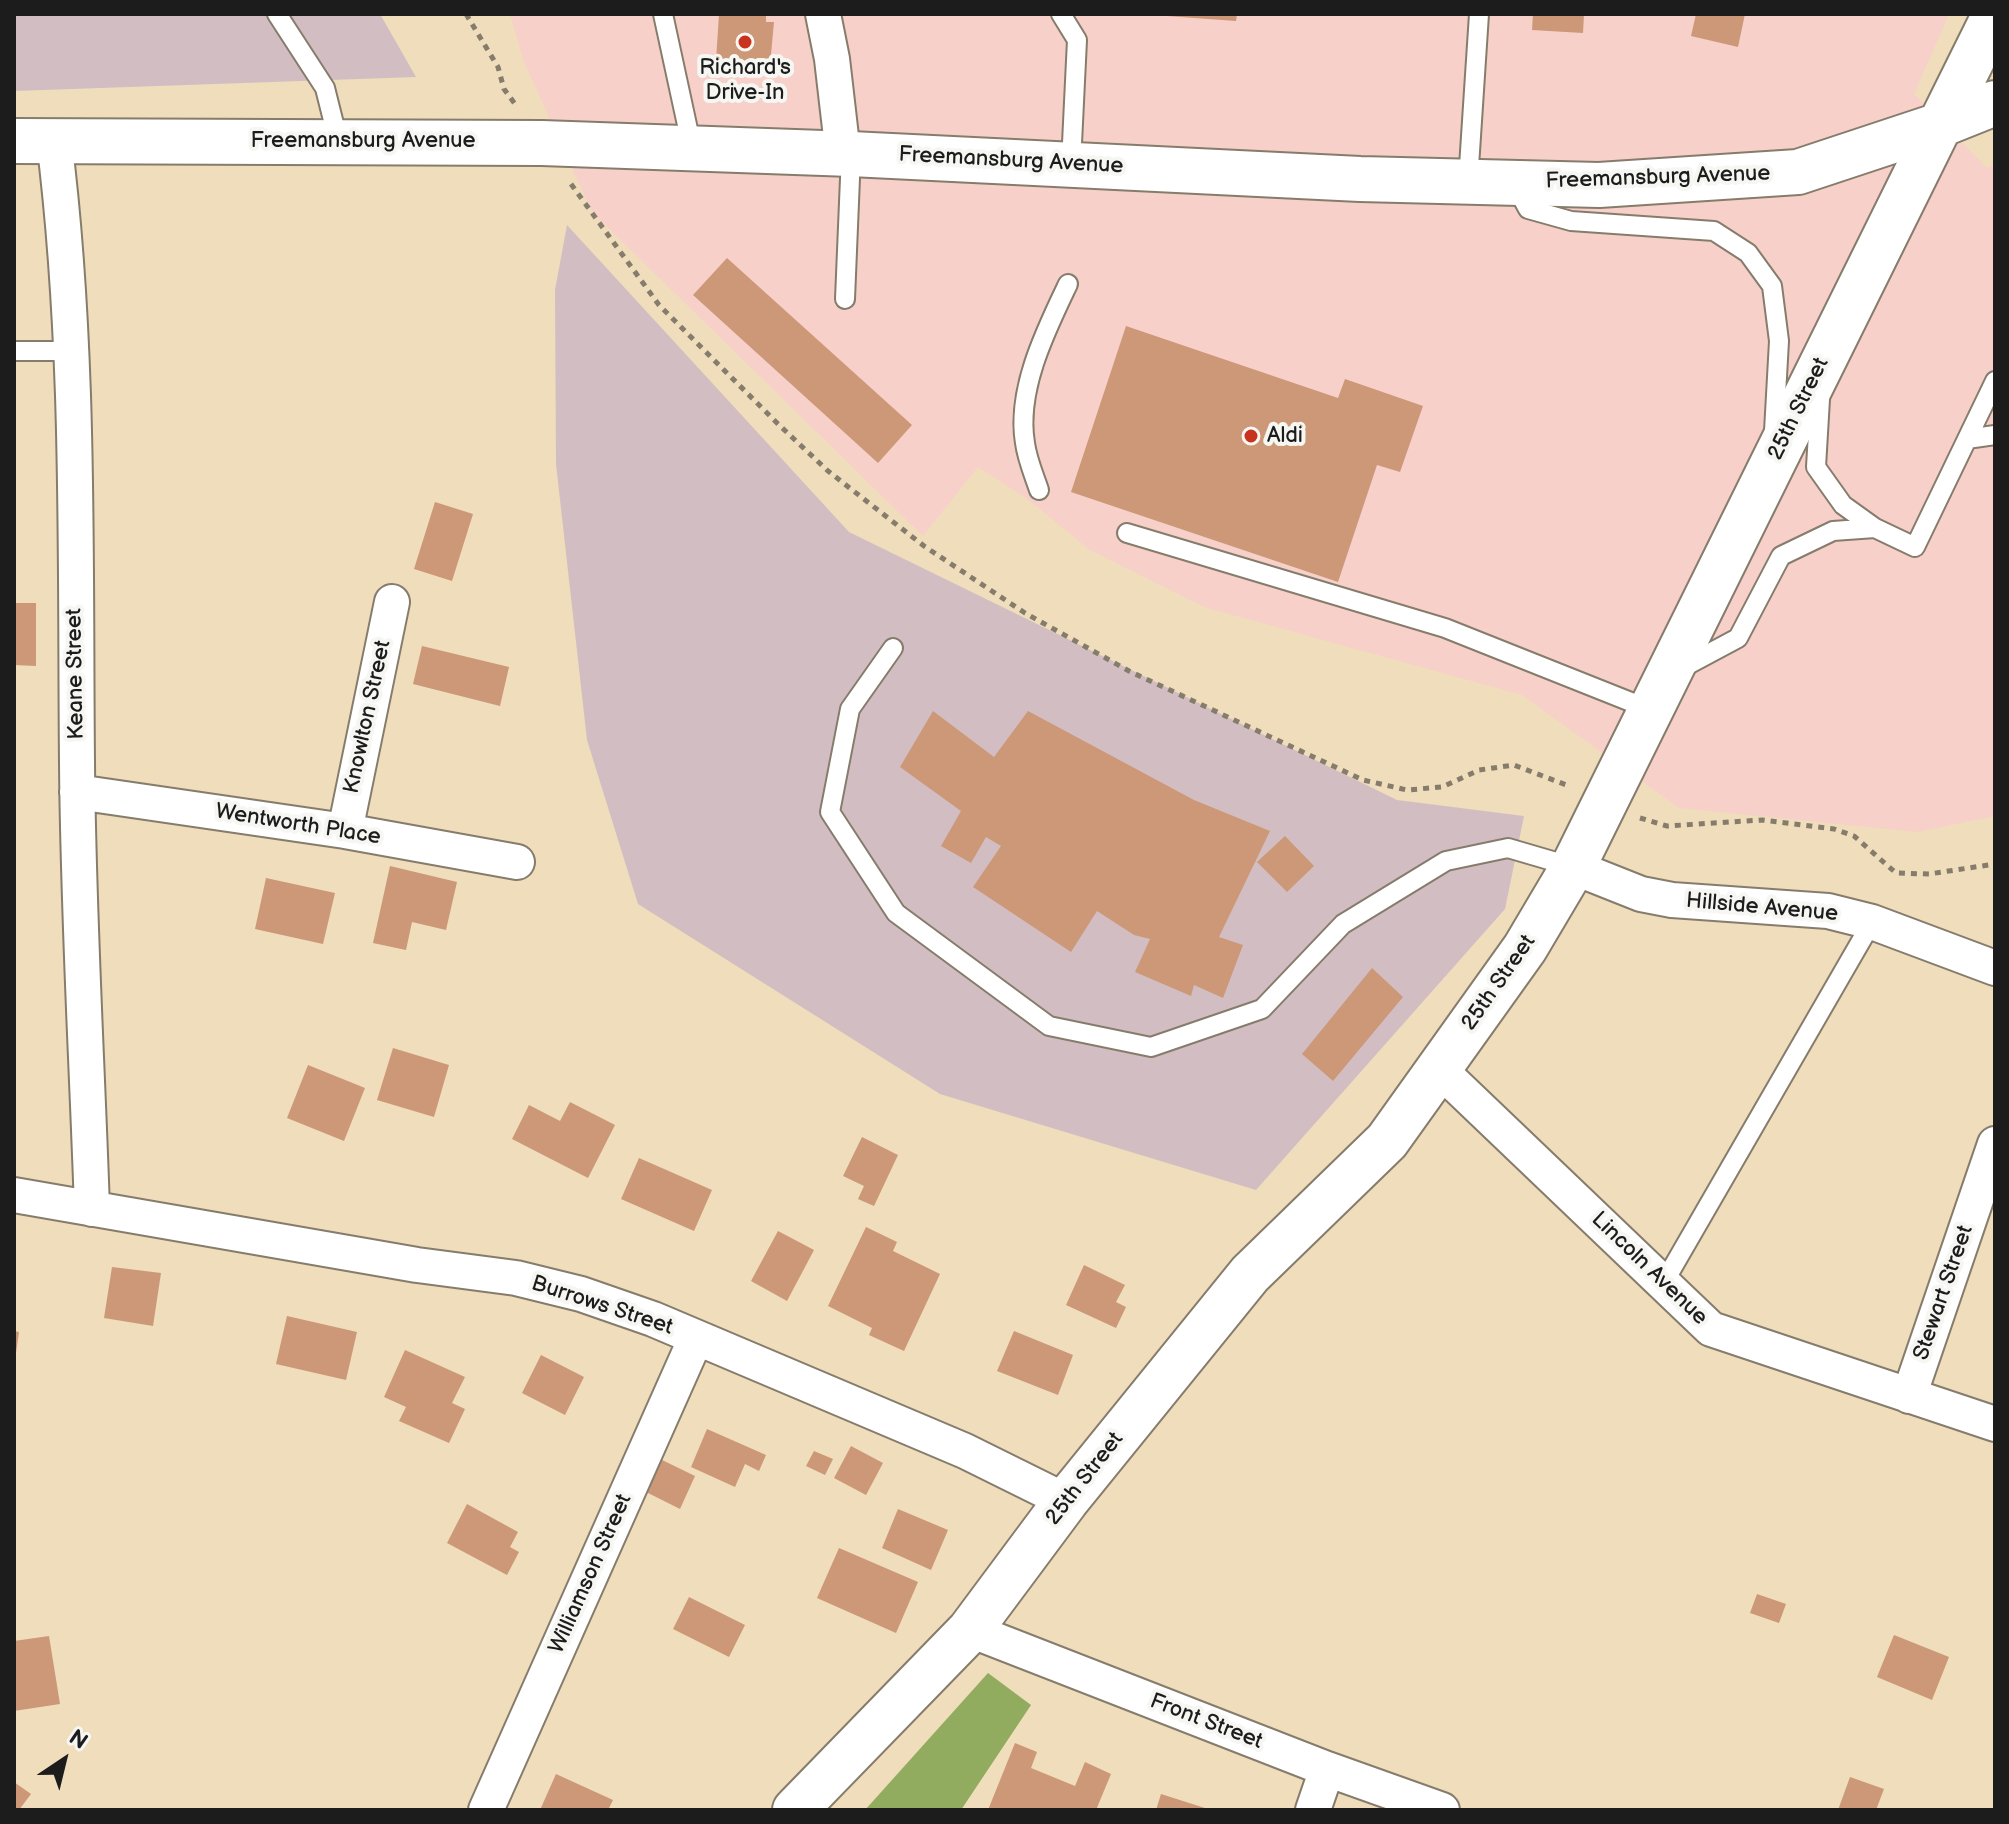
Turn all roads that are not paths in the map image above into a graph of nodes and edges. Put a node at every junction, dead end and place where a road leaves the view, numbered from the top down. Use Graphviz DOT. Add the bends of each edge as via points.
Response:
graph roads {
  1 [pos="277,14"];
  2 [pos="663,14"];
  3 [pos="823,14"];
  4 [pos="1061,14"];
  5 [pos="1479,14"];
  6 [pos="1995,14"];
  7 [pos="1995,103"];
  8 [pos="1940,125"];
  9 [pos="34,140"];
  10 [pos="338,140"];
  11 [pos="692,148"];
  12 [pos="847,154"];
  13 [pos="1071,164"];
  14 [pos="1468,182"];
  15 [pos="1514,182"];
  16 [pos="1068,284"];
  17 [pos="845,299"];
  18 [pos="14,351"];
  19 [pos="72,351"];
  20 [pos="1825,357"];
  21 [pos="1995,381"];
  22 [pos="1995,435"];
  23 [pos="1967,439"];
  24 [pos="1772,465"];
  25 [pos="1039,490"];
  26 [pos="1875,528"];
  27 [pos="1127,533"];
  28 [pos="392,602"];
  29 [pos="893,648"];
  30 [pos="1659,693"];
  31 [pos="77,792"];
  32 [pos="345,831"];
  33 [pos="517,862"];
  34 [pos="1573,867"];
  35 [pos="1872,922"];
  36 [pos="1995,968"];
  37 [pos="1439,1069"];
  38 [pos="1995,1144"];
  39 [pos="1988,1187"];
  40 [pos="14,1195"];
  41 [pos="92,1209"];
  42 [pos="1663,1284"];
  43 [pos="696,1338"];
  44 [pos="1909,1396"];
  45 [pos="1995,1424"];
  46 [pos="1066,1501"];
  47 [pos="970,1630"];
  48 [pos="1327,1769"];
  49 [pos="486,1810"];
  50 [pos="795,1810"];
  51 [pos="1313,1810"];
  52 [pos="1442,1810"];
  1 -- 10 [label="lane" via="325,88"];
  2 -- 11 [label="lane"];
  3 -- 12 [label="street"];
  4 -- 13 [label="lane" via="1077,40"];
  5 -- 14 [label="lane"];
  6 -- 8 [label="main road, 25th Street"];
  7 -- 8 [label="main road, Freemansburg Avenue"];
  8 -- 15 [label="main road, Freemansburg Avenue" via="1798,172 1599,185"];
  8 -- 20 [label="main road, 25th Street"];
  9 -- 10 [label="main road, Freemansburg Avenue"];
  9 -- 19 [label="street, Keane Street" via="62,207"];
  10 -- 11 [label="main road, Freemansburg Avenue"];
  11 -- 12 [label="main road, Freemansburg Avenue"];
  12 -- 13 [label="main road, Freemansburg Avenue"];
  12 -- 17 [label="lane"];
  13 -- 14 [label="main road, Freemansburg Avenue"];
  14 -- 15 [label="main road, Freemansburg Avenue"];
  15 -- 24 [label="lane" via="1528,209 1571,221 1714,231 1748,253 1772,286 1779,341"];
  16 -- 25 [label="lane" via="1042,343 1024,412 1025,443"];
  18 -- 19 [label="lane"];
  19 -- 31 [label="street, Keane Street"];
  20 -- 24 [label="main road, 25th Street"];
  20 -- 26 [label="lane" via="1816,467 1843,505"];
  21 -- 23 [label="lane"];
  22 -- 23 [label="lane"];
  23 -- 26 [label="lane" via="1915,547"];
  24 -- 30 [label="main road, 25th Street"];
  26 -- 30 [label="lane" via="1833,531 1781,556 1738,638"];
  27 -- 30 [label="lane"];
  28 -- 32 [label="street, Knowlton Street"];
  29 -- 34 [label="lane" via="850,709 830,812 896,913 1049,1026 1151,1047 1262,1009 1343,924 1446,861 1508,848"];
  30 -- 34 [label="main road, 25th Street"];
  31 -- 32 [label="street, Wentworth Place"];
  31 -- 41 [label="street, Keane Street"];
  32 -- 33 [label="street, Wentworth Place"];
  34 -- 35 [label="street, Hillside Avenue" via="1641,894 1672,900 1828,911"];
  34 -- 37 [label="main road, 25th Street" via="1525,948"];
  35 -- 36 [label="street, Hillside Avenue"];
  35 -- 42 [label="lane"];
  37 -- 42 [label="street, Lincoln Avenue"];
  37 -- 46 [label="main road, 25th Street" via="1387,1141 1250,1274"];
  38 -- 39 [label="street, Stewart Street"];
  39 -- 44 [label="street, Stewart Street"];
  40 -- 41 [label="street, Burrows Street"];
  41 -- 43 [label="street, Burrows Street" via="516,1278 581,1294"];
  42 -- 44 [label="street, Lincoln Avenue" via="1711,1329"];
  43 -- 46 [label="street, Burrows Street" via="965,1451"];
  43 -- 49 [label="street, Williamson Street"];
  44 -- 45 [label="street, Lincoln Avenue"];
  46 -- 47 [label="main road, 25th Street"];
  47 -- 48 [label="street, Front Street"];
  47 -- 50 [label="main road, 25th Street"];
  48 -- 51 [label="street"];
  48 -- 52 [label="street, Front Street"];
}
